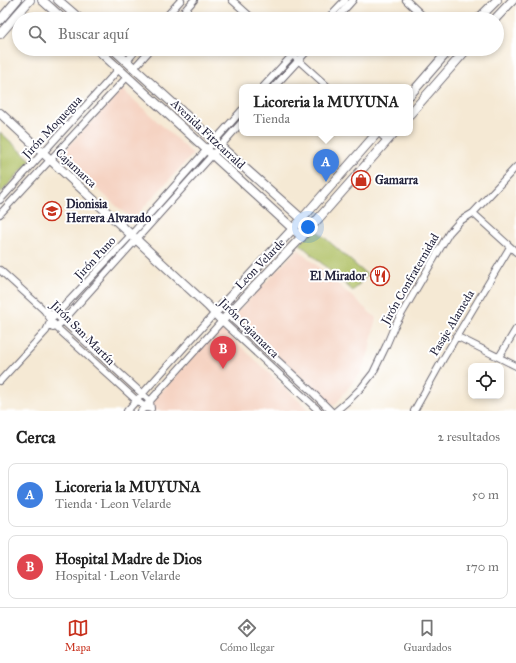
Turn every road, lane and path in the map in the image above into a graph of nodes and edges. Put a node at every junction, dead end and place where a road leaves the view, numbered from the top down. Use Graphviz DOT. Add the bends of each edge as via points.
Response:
graph roads {
  1 [pos="17,0"];
  2 [pos="30,0"];
  3 [pos="42,0"];
  4 [pos="58,0"];
  5 [pos="181,0"];
  6 [pos="194,0"];
  7 [pos="232,0"];
  8 [pos="345,0"];
  9 [pos="353,0"];
  10 [pos="406,0"];
  11 [pos="497,0"];
  12 [pos="513,0"];
  13 [pos="19,12"];
  14 [pos="55,12"];
  15 [pos="72,12"];
  16 [pos="170,12"];
  17 [pos="183,12"];
  18 [pos="245,12"];
  19 [pos="333,12"];
  20 [pos="342,12"];
  21 [pos="419,12"];
  22 [pos="485,12"];
  23 [pos="502,12"];
  24 [pos="12,19"];
  25 [pos="0,20"];
  26 [pos="1,31"];
  27 [pos="105,56"];
  28 [pos="121,56"];
  29 [pos="132,56"];
  30 [pos="145,56"];
  31 [pos="291,56"];
  32 [pos="293,56"];
  33 [pos="303,56"];
  34 [pos="444,56"];
  35 [pos="458,56"];
  36 [pos="299,60"];
  37 [pos="127,61"];
  38 [pos="134,68"];
  39 [pos="120,69"];
  40 [pos="127,77"];
  41 [pos="266,84"];
  42 [pos="277,84"];
  43 [pos="325,84"];
  44 [pos="413,92"];
  45 [pos="413,110"];
  46 [pos="0,113"];
  47 [pos="239,114"];
  48 [pos="239,125"];
  49 [pos="375,136"];
  50 [pos="382,136"];
  51 [pos="391,136"];
  52 [pos="388,140"];
  53 [pos="217,144"];
  54 [pos="43,153"];
  55 [pos="209,153"];
  56 [pos="50,160"];
  57 [pos="516,167"];
  58 [pos="0,200"];
  59 [pos="0,214"];
  60 [pos="473,214"];
  61 [pos="302,219"];
  62 [pos="311,227"];
  63 [pos="294,229"];
  64 [pos="134,237"];
  65 [pos="302,237"];
  66 [pos="510,247"];
  67 [pos="516,252"];
  68 [pos="0,270"];
  69 [pos="208,306"];
  70 [pos="217,311"];
  71 [pos="53,318"];
  72 [pos="225,318"];
  73 [pos="63,321"];
  74 [pos="56,326"];
  75 [pos="516,329"];
  76 [pos="46,331"];
  77 [pos="456,336"];
  78 [pos="499,357"];
  79 [pos="516,366"];
  80 [pos="294,376"];
  81 [pos="284,379"];
  82 [pos="0,381"];
  83 [pos="142,394"];
  84 [pos="136,400"];
  85 [pos="150,401"];
  86 [pos="143,409"];
  87 [pos="126,411"];
  88 [pos="319,411"];
  89 [pos="331,411"];
  90 [pos="336,411"];
  91 [pos="414,411"];
  1 -- 25 [label="street"];
  2 -- 13 [label="street"];
  3 -- 14 [label="street"];
  4 -- 15 [label="street"];
  5 -- 16 [label="street"];
  6 -- 17 [label="street"];
  7 -- 18 [label="street"];
  8 -- 19 [label="street"];
  9 -- 20 [label="street"];
  10 -- 21 [label="street"];
  11 -- 22 [label="street"];
  12 -- 23 [label="street"];
  24 -- 26 [label="street"];
  27 -- 39 [label="street, Avenida Fitzcarrald"];
  28 -- 37 [label="street, Avenida Fitzcarrald"];
  29 -- 37 [label="street"];
  30 -- 38 [label="street"];
  31 -- 41 [label="street"];
  32 -- 36 [label="street"];
  33 -- 36 [label="street"];
  34 -- 44 [label="street"];
  35 -- 45 [label="street"];
  36 -- 42 [label="street"];
  36 -- 43 [label="street"];
  37 -- 38 [label="street, Avenida Fitzcarrald"];
  38 -- 53 [label="street, Avenida Fitzcarrald"];
  39 -- 40 [label="street, Avenida Fitzcarrald"];
  39 -- 54 [label="street, Jirón Moquegua"];
  40 -- 55 [label="street, Avenida Fitzcarrald"];
  40 -- 56 [label="street, Jirón Moquegua"];
  46 -- 54 [label="street, Cajamarca"];
  47 -- 53 [label="street, Jirón Puno"];
  48 -- 53 [label="street, Jirón Puno"];
  49 -- 61 [label="street, Leon Velarde"];
  50 -- 52 [label="street"];
  51 -- 52 [label="street, Leon Velarde"];
  52 -- 62 [label="street, Leon Velarde"];
  53 -- 55 [label="street, Jirón Puno"];
  53 -- 61 [label="street, Avenida Fitzcarrald"];
  54 -- 56 [label="street, Cajamarca"];
  54 -- 58 [label="street, Jirón Moquegua"];
  55 -- 63 [label="street, Avenida Fitzcarrald"];
  55 -- 64 [label="street, Jirón Puno"];
  56 -- 59 [label="street, Jirón Moquegua"];
  56 -- 64 [label="street, Cajamarca"];
  57 -- 60 [label="street, Jirón Confraternidad"];
  60 -- 66 [label="street"];
  60 -- 90 [label="street, Jirón Confraternidad" via="460,221 449,233 394,327 373,373 358,392"];
  61 -- 62 [label="street, Avenida Fitzcarrald"];
  61 -- 63 [label="street, Leon Velarde"];
  62 -- 65 [label="street, Leon Velarde"];
  63 -- 65 [label="street, Avenida Fitzcarrald"];
  63 -- 70 [label="street, Leon Velarde"];
  64 -- 69 [label="street, Cajamarca"];
  64 -- 71 [label="street, Jirón Puno"];
  64 -- 73 [label="street, Jirón Puno"];
  65 -- 72 [label="street, Leon Velarde"];
  66 -- 67 [label="street"];
  66 -- 77 [label="street, Pasaje Alameda"];
  68 -- 71 [label="street, Jirón San Martín"];
  69 -- 70 [label="street, Jirón Cajamarca"];
  70 -- 72 [label="street, Jirón Cajamarca"];
  70 -- 83 [label="street, Leon Velarde"];
  71 -- 73 [label="street"];
  71 -- 74 [label="street, Jirón San Martín"];
  71 -- 76 [label="street, Jirón Puno"];
  72 -- 80 [label="street, Jirón Cajamarca"];
  72 -- 81 [label="street, Jirón Cajamarca"];
  72 -- 85 [label="street, Leon Velarde"];
  73 -- 74 [label="street, Jirón Puno"];
  73 -- 83 [label="street"];
  74 -- 76 [label="street, Jirón Puno"];
  74 -- 84 [label="street, Jirón San Martín"];
  75 -- 78 [label="street"];
  76 -- 82 [label="street, Jirón Puno"];
  77 -- 78 [label="street"];
  77 -- 91 [label="street, Pasaje Alameda"];
  78 -- 79 [label="street"];
  80 -- 81 [label="street"];
  80 -- 89 [label="street, Jirón Cajamarca"];
  81 -- 88 [label="street, Jirón Cajamarca"];
  83 -- 84 [label="street, Leon Velarde"];
  83 -- 85 [label="street"];
  84 -- 86 [label="street, Jirón San Martín"];
  84 -- 87 [label="street, Leon Velarde"];
  85 -- 86 [label="street, Leon Velarde"];
  85 -- 86 [label="street, Jirón San Martín" via="151,409"];
}
